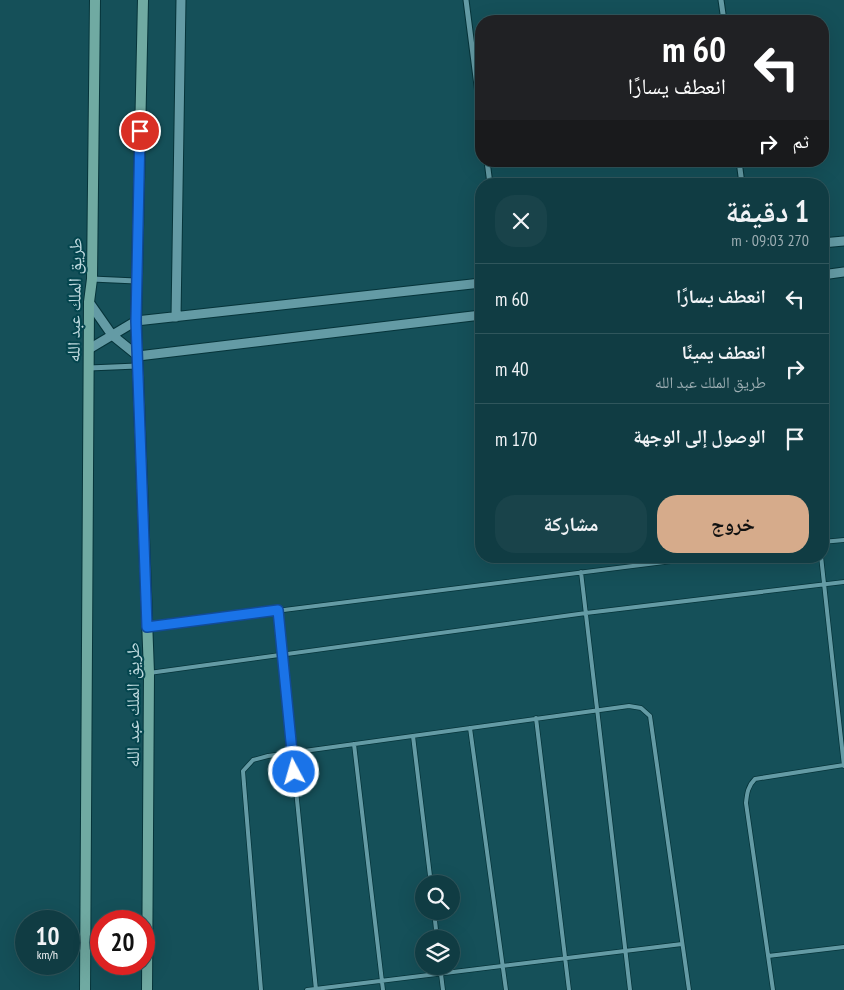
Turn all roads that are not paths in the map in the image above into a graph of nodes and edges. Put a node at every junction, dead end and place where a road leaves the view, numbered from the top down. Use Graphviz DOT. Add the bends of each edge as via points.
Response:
graph roads {
  1 [pos="95,0"];
  2 [pos="143,0"];
  3 [pos="181,0"];
  4 [pos="466,0"];
  5 [pos="721,0"];
  6 [pos="723,15"];
  7 [pos="475,70"];
  8 [pos="844,241"];
  9 [pos="829,242"];
  10 [pos="844,272"];
  11 [pos="829,274"];
  12 [pos="92,278"];
  13 [pos="137,281"];
  14 [pos="475,284"];
  15 [pos="89,302"];
  16 [pos="475,316"];
  17 [pos="176,317"];
  18 [pos="136,321"];
  19 [pos="112,335"];
  20 [pos="89,349"];
  21 [pos="138,361"];
  22 [pos="89,368"];
  23 [pos="844,540"];
  24 [pos="829,541"];
  25 [pos="655,563"];
  26 [pos="822,563"];
  27 [pos="581,572"];
  28 [pos="844,582"];
  29 [pos="824,584"];
  30 [pos="278,610"];
  31 [pos="586,613"];
  32 [pos="147,627"];
  33 [pos="282,654"];
  34 [pos="150,672"];
  35 [pos="598,710"];
  36 [pos="536,718"];
  37 [pos="470,728"];
  38 [pos="414,736"];
  39 [pos="354,744"];
  40 [pos="292,752"];
  41 [pos="844,766"];
  42 [pos="430,875"];
  43 [pos="682,944"];
  44 [pos="844,947"];
  45 [pos="626,951"];
  46 [pos="768,956"];
  47 [pos="565,958"];
  48 [pos="503,966"];
  49 [pos="460,971"];
  50 [pos="426,975"];
  51 [pos="441,975"];
  52 [pos="382,981"];
  53 [pos="316,989"];
  54 [pos="85,990"];
  55 [pos="147,990"];
  56 [pos="261,990"];
  57 [pos="307,990"];
  58 [pos="383,990"];
  59 [pos="443,990"];
  60 [pos="506,990"];
  61 [pos="569,990"];
  62 [pos="630,990"];
  63 [pos="689,990"];
  64 [pos="773,990"];
  1 -- 12 [label="main road, طريق الملك عبد الله"];
  2 -- 13 [label="main road, طريق الملك عبد الله"];
  3 -- 17 [label="street"];
  4 -- 7 [label="street"];
  5 -- 6 [label="street"];
  8 -- 9 [label="street"];
  10 -- 11 [label="street"];
  12 -- 13 [label="street"];
  12 -- 15 [label="main road, طريق الملك عبد الله"];
  13 -- 18 [label="main road, طريق الملك عبد الله"];
  14 -- 17 [label="street"];
  15 -- 19 [label="street"];
  15 -- 20 [label="main road, طريق الملك عبد الله"];
  16 -- 21 [label="street"];
  17 -- 18 [label="street"];
  18 -- 19 [label="street"];
  18 -- 21 [label="main road, طريق الملك عبد الله"];
  19 -- 20 [label="street"];
  19 -- 21 [label="street"];
  20 -- 22 [label="main road, طريق الملك عبد الله"];
  21 -- 22 [label="street"];
  21 -- 32 [label="main road, طريق الملك عبد الله"];
  22 -- 54 [label="main road, طريق الملك عبد الله"];
  23 -- 24 [label="lane"];
  25 -- 27 [label="lane"];
  26 -- 29 [label="lane"];
  27 -- 30 [label="lane"];
  27 -- 31 [label="lane"];
  28 -- 29 [label="lane"];
  29 -- 31 [label="lane"];
  29 -- 41 [label="lane"];
  30 -- 32 [label="lane"];
  30 -- 33 [label="lane"];
  31 -- 33 [label="lane"];
  31 -- 35 [label="lane"];
  32 -- 34 [label="main road, طريق الملك عبد الله"];
  33 -- 34 [label="lane"];
  33 -- 40 [label="lane"];
  34 -- 55 [label="main road, طريق الملك عبد الله"];
  35 -- 36 [label="lane"];
  35 -- 43 [label="lane" via="629,706 641,708 650,716"];
  35 -- 45 [label="lane"];
  36 -- 37 [label="lane"];
  36 -- 47 [label="lane"];
  37 -- 38 [label="lane"];
  37 -- 48 [label="lane"];
  38 -- 39 [label="lane"];
  38 -- 42 [label="lane"];
  39 -- 40 [label="lane"];
  39 -- 52 [label="lane"];
  40 -- 53 [label="lane"];
  40 -- 56 [label="lane" via="253,760 243,771"];
  41 -- 46 [label="lane" via="755,779 750,784 746,802"];
  43 -- 45 [label="lane"];
  43 -- 63 [label="lane"];
  44 -- 46 [label="lane"];
  45 -- 47 [label="lane"];
  45 -- 62 [label="lane"];
  46 -- 64 [label="lane"];
  47 -- 48 [label="lane"];
  47 -- 61 [label="lane"];
  48 -- 49 [label="lane"];
  48 -- 60 [label="lane"];
  50 -- 52 [label="lane"];
  51 -- 59 [label="lane"];
  52 -- 53 [label="lane"];
  52 -- 58 [label="lane"];
  53 -- 57 [label="lane"];
}
